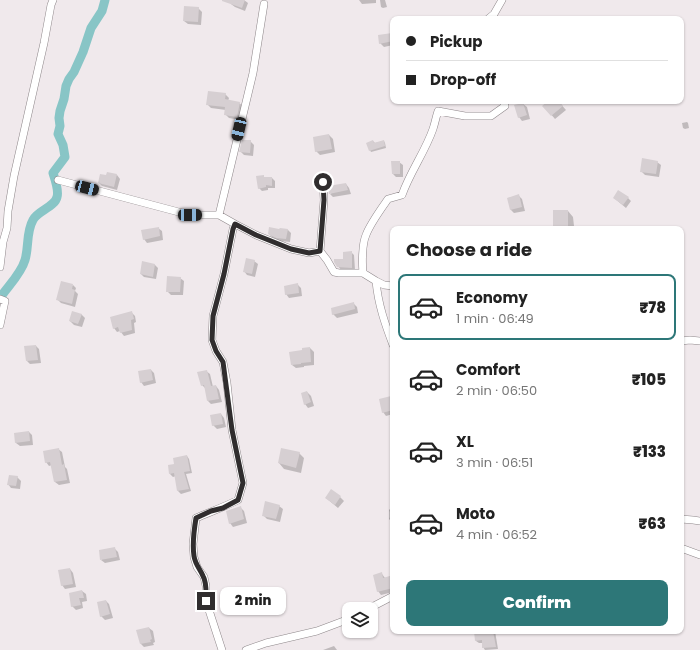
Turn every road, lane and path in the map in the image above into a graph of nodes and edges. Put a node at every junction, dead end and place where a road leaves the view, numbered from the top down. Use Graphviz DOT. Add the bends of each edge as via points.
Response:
graph roads {
  1 [pos="53,0"];
  2 [pos="502,0"];
  3 [pos="264,4"];
  4 [pos="492,16"];
  5 [pos="504,104"];
  6 [pos="58,180"];
  7 [pos="323,182"];
  8 [pos="219,215"];
  9 [pos="235,224"];
  10 [pos="320,251"];
  11 [pos="0,267"];
  12 [pos="363,273"];
  13 [pos="376,281"];
  14 [pos="390,286"];
  15 [pos="2,300"];
  16 [pos="0,325"];
  17 [pos="390,336"];
  18 [pos="684,341"];
  19 [pos="700,341"];
  20 [pos="684,519"];
  21 [pos="700,521"];
  22 [pos="684,549"];
  23 [pos="700,555"];
  24 [pos="390,598"];
  25 [pos="378,604"];
  26 [pos="342,622"];
  27 [pos="222,650"];
  28 [pos="246,650"];
  1 -- 11 [label="street" via="14,176"];
  2 -- 4 [label="street"];
  3 -- 8 [label="street" via="253,72"];
  5 -- 12 [label="street" via="505,106 491,116 465,116 438,111 433,130 402,195 388,199 366,235 362,260"];
  6 -- 8 [label="street" via="190,215"];
  7 -- 10 [label="street"];
  8 -- 9 [label="street"];
  9 -- 10 [label="street" via="291,249 309,253"];
  9 -- 27 [label="street" via="213,316 212,340 223,362 232,430 243,483 238,500 196,518 193,544 197,567 204,577 206,601"];
  10 -- 12 [label="street" via="334,272"];
  12 -- 13 [label="street"];
  13 -- 14 [label="street"];
  13 -- 17 [label="street" via="377,295"];
  15 -- 16 [label="street"];
  18 -- 19 [label="street"];
  20 -- 21 [label="street"];
  22 -- 23 [label="street"];
  24 -- 25 [label="street"];
  26 -- 28 [label="street"];
}
